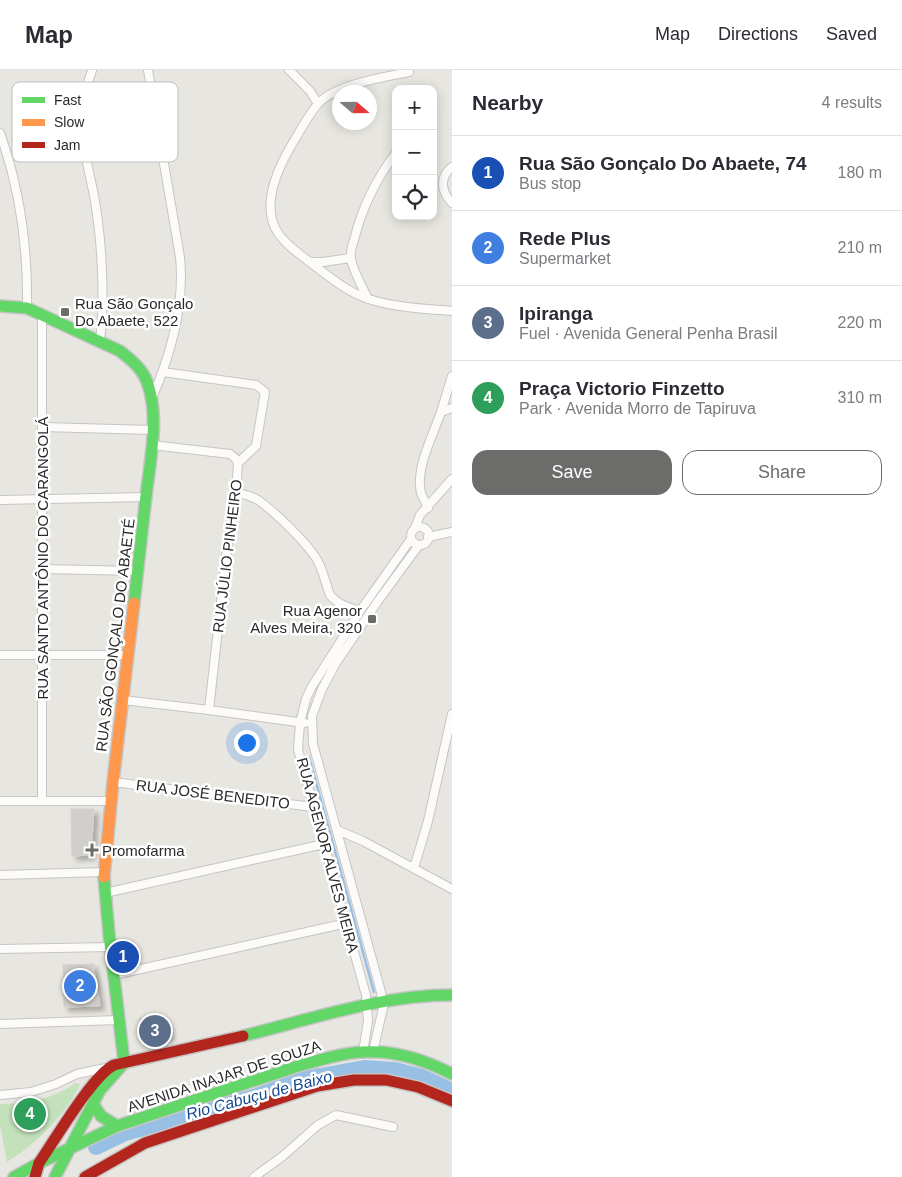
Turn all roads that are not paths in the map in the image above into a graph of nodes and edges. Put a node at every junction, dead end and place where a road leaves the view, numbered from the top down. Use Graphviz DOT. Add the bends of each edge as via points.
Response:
graph roads {
  1 [pos="92,70"];
  2 [pos="289,70"];
  3 [pos="409,72"];
  4 [pos="88,82"];
  5 [pos="318,104"];
  6 [pos="0,133"];
  7 [pos="392,158"];
  8 [pos="87,162"];
  9 [pos="164,162"];
  10 [pos="452,167"];
  11 [pos="452,203"];
  12 [pos="350,258"];
  13 [pos="310,262"];
  14 [pos="368,299"];
  15 [pos="0,306"];
  16 [pos="26,308"];
  17 [pos="452,311"];
  18 [pos="42,315"];
  19 [pos="100,342"];
  20 [pos="163,372"];
  21 [pos="452,376"];
  22 [pos="152,398"];
  23 [pos="452,408"];
  24 [pos="441,412"];
  25 [pos="42,427"];
  26 [pos="152,430"];
  27 [pos="152,445"];
  28 [pos="238,463"];
  29 [pos="452,479"];
  30 [pos="236,493"];
  31 [pos="146,496"];
  32 [pos="42,498"];
  33 [pos="0,500"];
  34 [pos="426,510"];
  35 [pos="419,528"];
  36 [pos="452,532"];
  37 [pos="428,537"];
  38 [pos="411,538"];
  39 [pos="419,545"];
  40 [pos="42,569"];
  41 [pos="138,571"];
  42 [pos="360,611"];
  43 [pos="42,654"];
  44 [pos="0,655"];
  45 [pos="128,655"];
  46 [pos="123,700"];
  47 [pos="209,710"];
  48 [pos="452,714"];
  49 [pos="300,723"];
  50 [pos="312,724"];
  51 [pos="313,744"];
  52 [pos="298,749"];
  53 [pos="113,782"];
  54 [pos="42,800"];
  55 [pos="0,801"];
  56 [pos="111,801"];
  57 [pos="313,807"];
  58 [pos="337,830"];
  59 [pos="324,844"];
  60 [pos="414,868"];
  61 [pos="104,872"];
  62 [pos="0,875"];
  63 [pos="452,889"];
  64 [pos="105,893"];
  65 [pos="347,923"];
  66 [pos="111,947"];
  67 [pos="0,949"];
  68 [pos="114,975"];
  69 [pos="452,995"];
  70 [pos="383,1001"];
  71 [pos="367,1006"];
  72 [pos="119,1020"];
  73 [pos="0,1024"];
  74 [pos="368,1052"];
  75 [pos="124,1062"];
  76 [pos="108,1068"];
  77 [pos="452,1074"];
  78 [pos="0,1095"];
  79 [pos="452,1101"];
  80 [pos="93,1104"];
  81 [pos="117,1126"];
  82 [pos="393,1127"];
  83 [pos="68,1150"];
  84 [pos="39,1163"];
  85 [pos="14,1177"];
  86 [pos="35,1177"];
  87 [pos="55,1177"];
  88 [pos="85,1177"];
  89 [pos="254,1177"];
  1 -- 4 [label="street"];
  2 -- 5 [label="street"];
  3 -- 5 [label="street" via="344,88"];
  5 -- 13 [label="street" via="280,168 271,207 277,231"];
  6 -- 16 [label="street" via="10,161 20,209"];
  7 -- 12 [label="street" via="373,189 357,228"];
  8 -- 19 [label="street" via="98,232 102,289"];
  9 -- 20 [label="street" via="183,278 178,319"];
  10 -- 11 [label="street" via="442,184"];
  12 -- 13 [label="street"];
  12 -- 14 [label="street"];
  13 -- 14 [label="street" via="337,284"];
  14 -- 17 [label="street"];
  15 -- 16 [label="street, RUA SÃO GONÇALO DO ABAETÉ"];
  16 -- 18 [label="street, RUA SÃO GONÇALO DO ABAETÉ"];
  18 -- 19 [label="street, RUA SÃO GONÇALO DO ABAETÉ"];
  18 -- 25 [label="street, RUA SANTO ANTÔNIO DO CARANGOLÁ"];
  19 -- 22 [label="street, RUA SÃO GONÇALO DO ABAETÉ" via="135,362 150,385"];
  20 -- 22 [label="street"];
  20 -- 28 [label="street" via="256,385 265,392 256,446"];
  21 -- 24 [label="street"];
  22 -- 26 [label="street, RUA SÃO GONÇALO DO ABAETÉ"];
  23 -- 24 [label="street"];
  24 -- 34 [label="street" via="420,475"];
  25 -- 26 [label="street"];
  25 -- 32 [label="street, RUA SANTO ANTÔNIO DO CARANGOLÁ"];
  26 -- 27 [label="street, RUA SÃO GONÇALO DO ABAETÉ"];
  27 -- 28 [label="street, RUA JÚLIO PINHEIRO" via="230,454"];
  27 -- 31 [label="street, RUA SÃO GONÇALO DO ABAETÉ"];
  28 -- 30 [label="street, RUA JÚLIO PINHEIRO"];
  29 -- 34 [label="street"];
  30 -- 42 [label="street" via="259,501 282,521 315,557 334,600"];
  30 -- 47 [label="street, RUA JÚLIO PINHEIRO"];
  31 -- 32 [label="street"];
  31 -- 41 [label="street, RUA SÃO GONÇALO DO ABAETÉ"];
  32 -- 33 [label="street"];
  32 -- 40 [label="street, RUA SANTO ANTÔNIO DO CARANGOLÁ"];
  34 -- 35 [label="street" via="418,518"];
  35 -- 37 [label="street" via="427,531"];
  35 -- 38 [label="street" via="411,533"];
  36 -- 37 [label="street"];
  37 -- 39 [label="street"];
  38 -- 39 [label="street"];
  38 -- 42 [label="street, RUA AGENOR ALVES MEIRA"];
  39 -- 50 [label="street, RUA AGENOR ALVES MEIRA" via="336,663 318,696"];
  40 -- 41 [label="street"];
  40 -- 43 [label="street, RUA SANTO ANTÔNIO DO CARANGOLÁ"];
  41 -- 45 [label="street, RUA SÃO GONÇALO DO ABAETÉ"];
  42 -- 49 [label="street, RUA AGENOR ALVES MEIRA" via="311,688"];
  43 -- 44 [label="street"];
  43 -- 45 [label="street"];
  43 -- 54 [label="street, RUA SANTO ANTÔNIO DO CARANGOLÁ"];
  45 -- 46 [label="street, RUA SÃO GONÇALO DO ABAETÉ"];
  46 -- 47 [label="street"];
  46 -- 53 [label="street, RUA SÃO GONÇALO DO ABAETÉ"];
  47 -- 49 [label="street"];
  48 -- 60 [label="street" via="428,822"];
  49 -- 50 [label="street"];
  49 -- 52 [label="street, RUA AGENOR ALVES MEIRA"];
  50 -- 51 [label="street, RUA AGENOR ALVES MEIRA"];
  51 -- 52 [label="street"];
  51 -- 58 [label="street, RUA AGENOR ALVES MEIRA"];
  52 -- 57 [label="street, RUA AGENOR ALVES MEIRA"];
  53 -- 56 [label="street, RUA SÃO GONÇALO DO ABAETÉ"];
  53 -- 57 [label="street, RUA JOSÉ BENEDITO"];
  54 -- 55 [label="street"];
  54 -- 56 [label="street"];
  56 -- 61 [label="street, RUA SÃO GONÇALO DO ABAETÉ"];
  57 -- 59 [label="street, RUA AGENOR ALVES MEIRA"];
  58 -- 60 [label="street" via="364,840"];
  58 -- 70 [label="street, RUA AGENOR ALVES MEIRA"];
  59 -- 64 [label="street"];
  59 -- 65 [label="street, RUA AGENOR ALVES MEIRA"];
  60 -- 63 [label="street"];
  61 -- 62 [label="street"];
  61 -- 64 [label="street, RUA SÃO GONÇALO DO ABAETÉ"];
  64 -- 66 [label="street, RUA SÃO GONÇALO DO ABAETÉ"];
  65 -- 68 [label="street"];
  65 -- 71 [label="street, RUA AGENOR ALVES MEIRA"];
  66 -- 67 [label="street"];
  66 -- 68 [label="street, RUA SÃO GONÇALO DO ABAETÉ"];
  68 -- 72 [label="street, RUA SÃO GONÇALO DO ABAETÉ"];
  69 -- 70 [label="street"];
  70 -- 71 [label="street"];
  70 -- 74 [label="street, RUA AGENOR ALVES MEIRA"];
  71 -- 74 [label="street, RUA AGENOR ALVES MEIRA"];
  71 -- 75 [label="street"];
  72 -- 73 [label="street"];
  72 -- 75 [label="street, RUA SÃO GONÇALO DO ABAETÉ"];
  74 -- 77 [label="street, AVENIDA INAJAR DE SOUZA" via="408,1057"];
  74 -- 81 [label="street, AVENIDA INAJAR DE SOUZA" via="329,1057 301,1065"];
  75 -- 76 [label="street"];
  75 -- 80 [label="street" via="106,1082"];
  76 -- 78 [label="street" via="77,1074 31,1092"];
  76 -- 84 [label="street" via="90,1088"];
  79 -- 88 [label="street" via="393,1080 338,1081 144,1142"];
  80 -- 81 [label="street" via="104,1119"];
  80 -- 83 [label="street"];
  81 -- 83 [label="street, AVENIDA INAJAR DE SOUZA"];
  82 -- 89 [label="street" via="336,1115 318,1125"];
  83 -- 84 [label="street, AVENIDA INAJAR DE SOUZA"];
  83 -- 87 [label="street"];
  84 -- 85 [label="street, AVENIDA INAJAR DE SOUZA"];
  84 -- 86 [label="street"];
}
